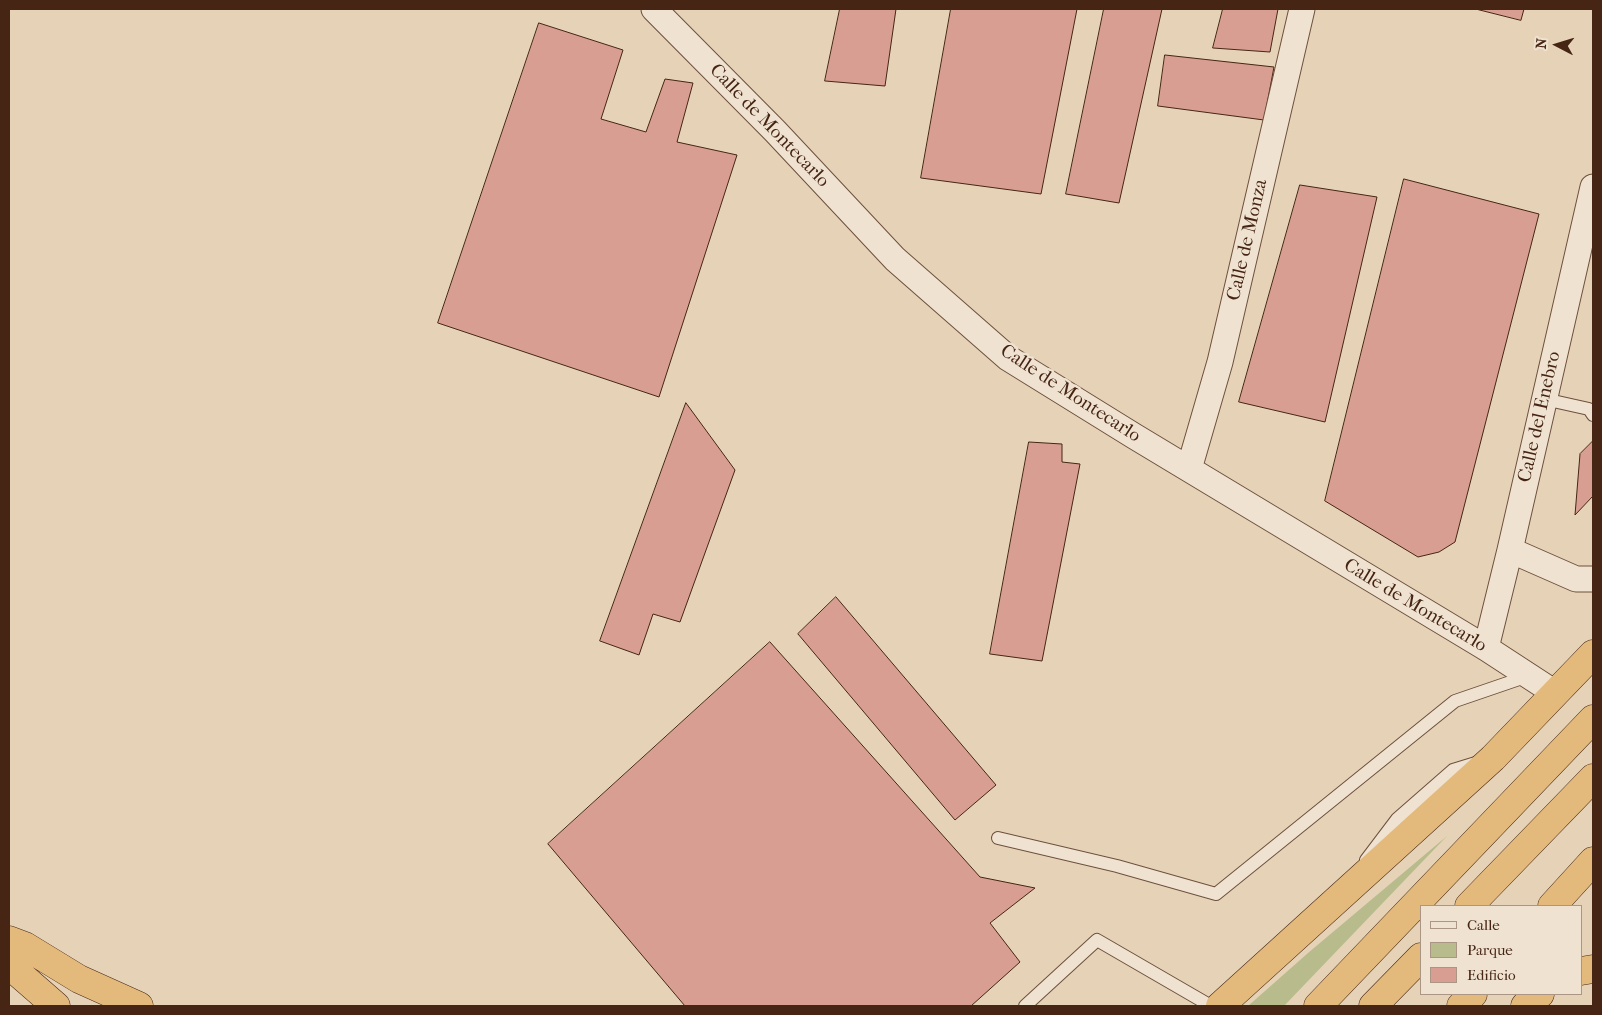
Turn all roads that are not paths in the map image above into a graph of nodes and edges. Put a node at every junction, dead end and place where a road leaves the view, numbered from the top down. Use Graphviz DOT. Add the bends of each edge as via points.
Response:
graph roads {
  1 [pos="654,9"];
  2 [pos="1302,9"];
  3 [pos="1593,187"];
  4 [pos="1544,399"];
  5 [pos="1593,415"];
  6 [pos="1189,469"];
  7 [pos="1510,550"];
  8 [pos="1593,579"];
  9 [pos="1486,648"];
  10 [pos="1593,654"];
  11 [pos="1528,676"];
  12 [pos="1555,693"];
  13 [pos="1593,719"];
  14 [pos="1593,778"];
  15 [pos="998,838"];
  16 [pos="1593,861"];
  17 [pos="1471,905"];
  18 [pos="1553,905"];
  19 [pos="9,940"];
  20 [pos="1420,958"];
  21 [pos="9,965"];
  22 [pos="1472,995"];
  23 [pos="1538,995"];
  24 [pos="56,1006"];
  25 [pos="139,1006"];
  26 [pos="1025,1006"];
  27 [pos="1210,1006"];
  28 [pos="1220,1006"];
  29 [pos="1318,1006"];
  30 [pos="1373,1006"];
  31 [pos="1461,1006"];
  32 [pos="1525,1006"];
  1 -- 6 [label="street, Calle de Montecarlo" via="895,259 1001,352"];
  2 -- 6 [label="street, Calle de Monza" via="1220,362"];
  3 -- 4 [label="street, Calle del Enebro"];
  4 -- 5 [label="lane" via="1589,410"];
  4 -- 7 [label="street, Calle del Enebro"];
  6 -- 9 [label="street, Calle de Montecarlo"];
  7 -- 8 [label="street" via="1576,579"];
  7 -- 9 [label="street, Calle del Enebro"];
  9 -- 11 [label="street, Calle de Montecarlo"];
  10 -- 12 [label="highway"];
  11 -- 12 [label="street, Calle de Montecarlo"];
  11 -- 15 [label="lane" via="1455,701 1216,894"];
  12 -- 28 [label="highway" via="1493,758"];
  13 -- 29 [label="highway"];
  14 -- 17 [label="highway"];
  16 -- 18 [label="highway"];
  19 -- 25 [label="highway" via="25,946 79,979"];
  20 -- 30 [label="highway"];
  21 -- 24 [label="highway"];
  22 -- 31 [label="highway"];
  23 -- 32 [label="highway"];
  26 -- 27 [label="lane" via="1097,940"];
}
